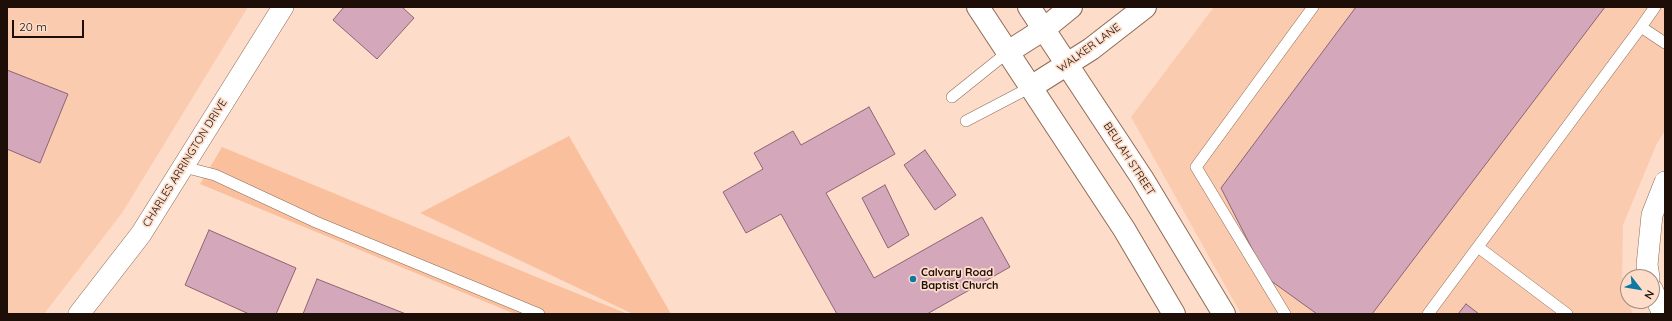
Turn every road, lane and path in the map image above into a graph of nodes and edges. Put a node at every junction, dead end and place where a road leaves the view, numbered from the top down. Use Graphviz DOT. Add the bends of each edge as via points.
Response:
graph roads {
  1 [pos="283,7"];
  2 [pos="978,7"];
  3 [pos="1028,7"];
  4 [pos="1071,7"];
  5 [pos="1145,7"];
  6 [pos="1313,7"];
  7 [pos="1656,7"];
  8 [pos="1641,27"];
  9 [pos="1044,29"];
  10 [pos="1665,43"];
  11 [pos="1008,52"];
  12 [pos="1068,65"];
  13 [pos="1031,87"];
  14 [pos="952,97"];
  15 [pos="966,121"];
  16 [pos="184,167"];
  17 [pos="1665,182"];
  18 [pos="1478,246"];
  19 [pos="1648,269"];
  20 [pos="79,314"];
  21 [pos="539,314"];
  22 [pos="1174,314"];
  23 [pos="1224,314"];
  24 [pos="1285,314"];
  25 [pos="1428,314"];
  26 [pos="1566,314"];
  1 -- 16 [label="street, CHARLES ARRINGTON DRIVE"];
  2 -- 11 [label="main road"];
  3 -- 9 [label="main road, BEULAH STREET"];
  4 -- 9 [label="main road"];
  5 -- 12 [label="main road, WALKER LANE"];
  6 -- 24 [label="lane" via="1196,167"];
  7 -- 8 [label="lane"];
  8 -- 10 [label="lane"];
  8 -- 18 [label="lane"];
  9 -- 11 [label="main road"];
  9 -- 12 [label="main road, BEULAH STREET"];
  11 -- 13 [label="main road"];
  11 -- 14 [label="lane"];
  12 -- 13 [label="main road, WALKER LANE"];
  12 -- 23 [label="main road, BEULAH STREET" via="1142,178"];
  13 -- 15 [label="lane"];
  13 -- 22 [label="main road" via="1124,230"];
  16 -- 20 [label="street, CHARLES ARRINGTON DRIVE" via="141,234"];
  16 -- 21 [label="lane" via="215,175 316,222"];
  17 -- 19 [label="street" via="1652,215"];
  18 -- 25 [label="lane"];
  18 -- 26 [label="lane"];
}
